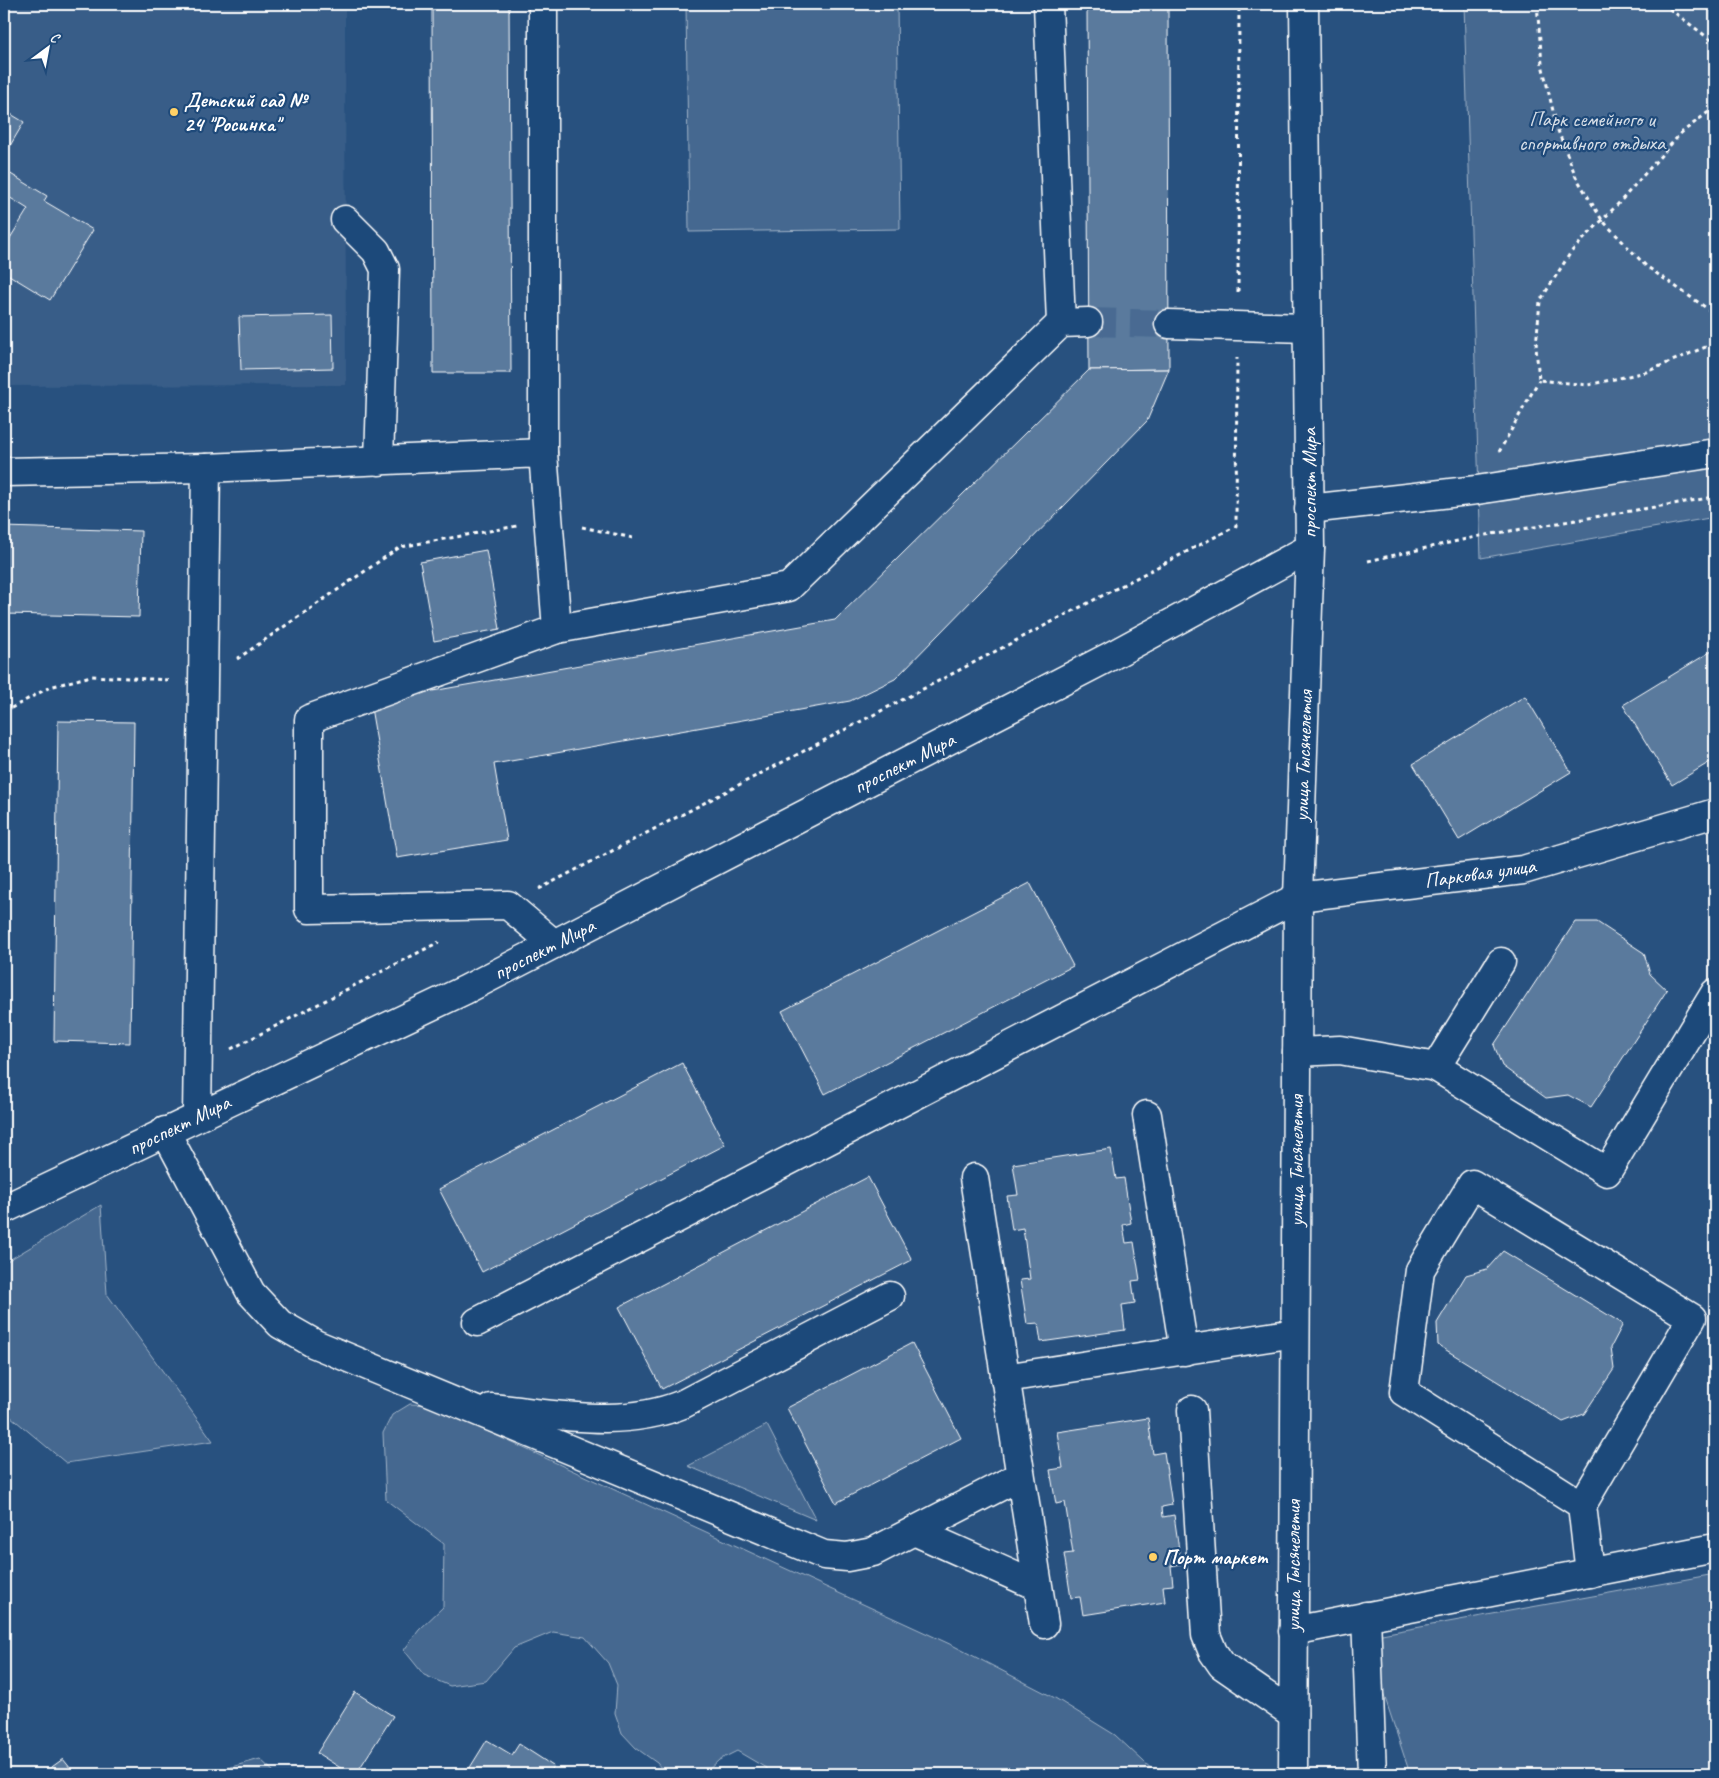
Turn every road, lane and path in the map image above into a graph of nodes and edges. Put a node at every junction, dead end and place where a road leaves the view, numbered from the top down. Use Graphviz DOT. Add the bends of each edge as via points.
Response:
graph roads {
  1 [pos="543,4"];
  2 [pos="1048,4"];
  3 [pos="1239,4"];
  4 [pos="1304,4"];
  5 [pos="1537,4"];
  6 [pos="1663,4"];
  7 [pos="1715,43"];
  8 [pos="1715,107"];
  9 [pos="345,220"];
  10 [pos="1602,220"];
  11 [pos="1715,314"];
  12 [pos="1061,322"];
  13 [pos="1088,322"];
  14 [pos="1169,324"];
  15 [pos="1238,326"];
  16 [pos="1307,328"];
  17 [pos="1715,343"];
  18 [pos="1539,380"];
  19 [pos="543,453"];
  20 [pos="1715,453"];
  21 [pos="378,461"];
  22 [pos="206,468"];
  23 [pos="4,472"];
  24 [pos="1477,490"];
  25 [pos="1715,497"];
  26 [pos="1310,509"];
  27 [pos="548,520"];
  28 [pos="634,538"];
  29 [pos="1310,548"];
  30 [pos="1368,561"];
  31 [pos="557,629"];
  32 [pos="203,682"];
  33 [pos="4,712"];
  34 [pos="1715,813"];
  35 [pos="1298,897"];
  36 [pos="508,905"];
  37 [pos="440,941"];
  38 [pos="554,944"];
  39 [pos="1501,962"];
  40 [pos="1715,993"];
  41 [pos="1297,1052"];
  42 [pos="224,1053"];
  43 [pos="1436,1067"];
  44 [pos="1147,1115"];
  45 [pos="197,1116"];
  46 [pos="165,1131"];
  47 [pos="974,1178"];
  48 [pos="4,1209"];
  49 [pos="890,1296"];
  50 [pos="476,1322"];
  51 [pos="1295,1333"];
  52 [pos="1184,1351"];
  53 [pos="1005,1378"];
  54 [pos="464,1406"];
  55 [pos="1192,1410"];
  56 [pos="1020,1476"];
  57 [pos="1582,1505"];
  58 [pos="914,1531"];
  59 [pos="1715,1548"];
  60 [pos="1590,1573"];
  61 [pos="1037,1586"];
  62 [pos="1366,1616"];
  63 [pos="1044,1624"];
  64 [pos="1293,1631"];
  65 [pos="1293,1714"];
  66 [pos="1293,1774"];
  67 [pos="1372,1774"];
  1 -- 19 [label="street"];
  2 -- 12 [label="street"];
  3 -- 15 [label="path"];
  4 -- 16 [label="street, проспект Мира"];
  5 -- 10 [label="path" via="1542,64 1557,128 1576,178"];
  6 -- 7 [label="path"];
  8 -- 10 [label="path" via="1681,133"];
  9 -- 21 [label="street" via="376,251 385,269"];
  10 -- 11 [label="path" via="1646,266"];
  10 -- 18 [label="path" via="1571,252 1540,301 1536,346"];
  12 -- 13 [label="street"];
  12 -- 31 [label="street" via="789,587"];
  14 -- 15 [label="street"];
  15 -- 16 [label="street"];
  15 -- 36 [label="path" via="1236,526"];
  16 -- 26 [label="street, проспект Мира"];
  17 -- 18 [label="path" via="1646,372 1588,385"];
  18 -- 24 [label="path"];
  19 -- 21 [label="street"];
  19 -- 27 [label="street"];
  20 -- 24 [label="street"];
  21 -- 22 [label="street"];
  22 -- 23 [label="street"];
  22 -- 32 [label="street"];
  24 -- 26 [label="street"];
  25 -- 30 [label="path" via="1480,536"];
  26 -- 29 [label="street, проспект Мира"];
  27 -- 28 [label="path"];
  27 -- 31 [label="street"];
  27 -- 32 [label="path" via="400,547"];
  29 -- 35 [label="street, улица Тысячелетия"];
  29 -- 38 [label="street, проспект Мира" via="1111,656"];
  31 -- 36 [label="street" via="309,719 309,909"];
  32 -- 33 [label="path" via="91,676 50,687"];
  32 -- 45 [label="street"];
  34 -- 35 [label="street, Парковая улица" via="1523,870"];
  35 -- 41 [label="street, улица Тысячелетия"];
  35 -- 50 [label="street"];
  36 -- 38 [label="street"];
  37 -- 42 [label="path"];
  38 -- 45 [label="street, проспект Мира" via="465,990"];
  39 -- 43 [label="street"];
  40 -- 43 [label="street" via="1607,1172"];
  41 -- 43 [label="street" via="1340,1050"];
  41 -- 51 [label="street, улица Тысячелетия"];
  44 -- 52 [label="street"];
  45 -- 46 [label="street, проспект Мира"];
  46 -- 48 [label="street, проспект Мира"];
  46 -- 54 [label="street" via="251,1293 280,1324 315,1344"];
  47 -- 53 [label="street"];
  49 -- 54 [label="street" via="683,1404 653,1414 618,1419"];
  51 -- 52 [label="street"];
  51 -- 64 [label="street, улица Тысячелетия"];
  52 -- 53 [label="street"];
  53 -- 56 [label="street"];
  54 -- 58 [label="street" via="824,1555 847,1557 873,1552"];
  55 -- 65 [label="street" via="1206,1635 1222,1665"];
  56 -- 58 [label="street"];
  56 -- 61 [label="street"];
  57 -- 57 [label="street" via="1692,1318 1472,1184 1420,1270 1404,1392"];
  57 -- 60 [label="street"];
  58 -- 61 [label="street"];
  59 -- 60 [label="street"];
  60 -- 62 [label="street"];
  61 -- 63 [label="street"];
  62 -- 64 [label="street"];
  62 -- 67 [label="street"];
  64 -- 65 [label="street, улица Тысячелетия"];
  65 -- 66 [label="street, улица Тысячелетия"];
}
